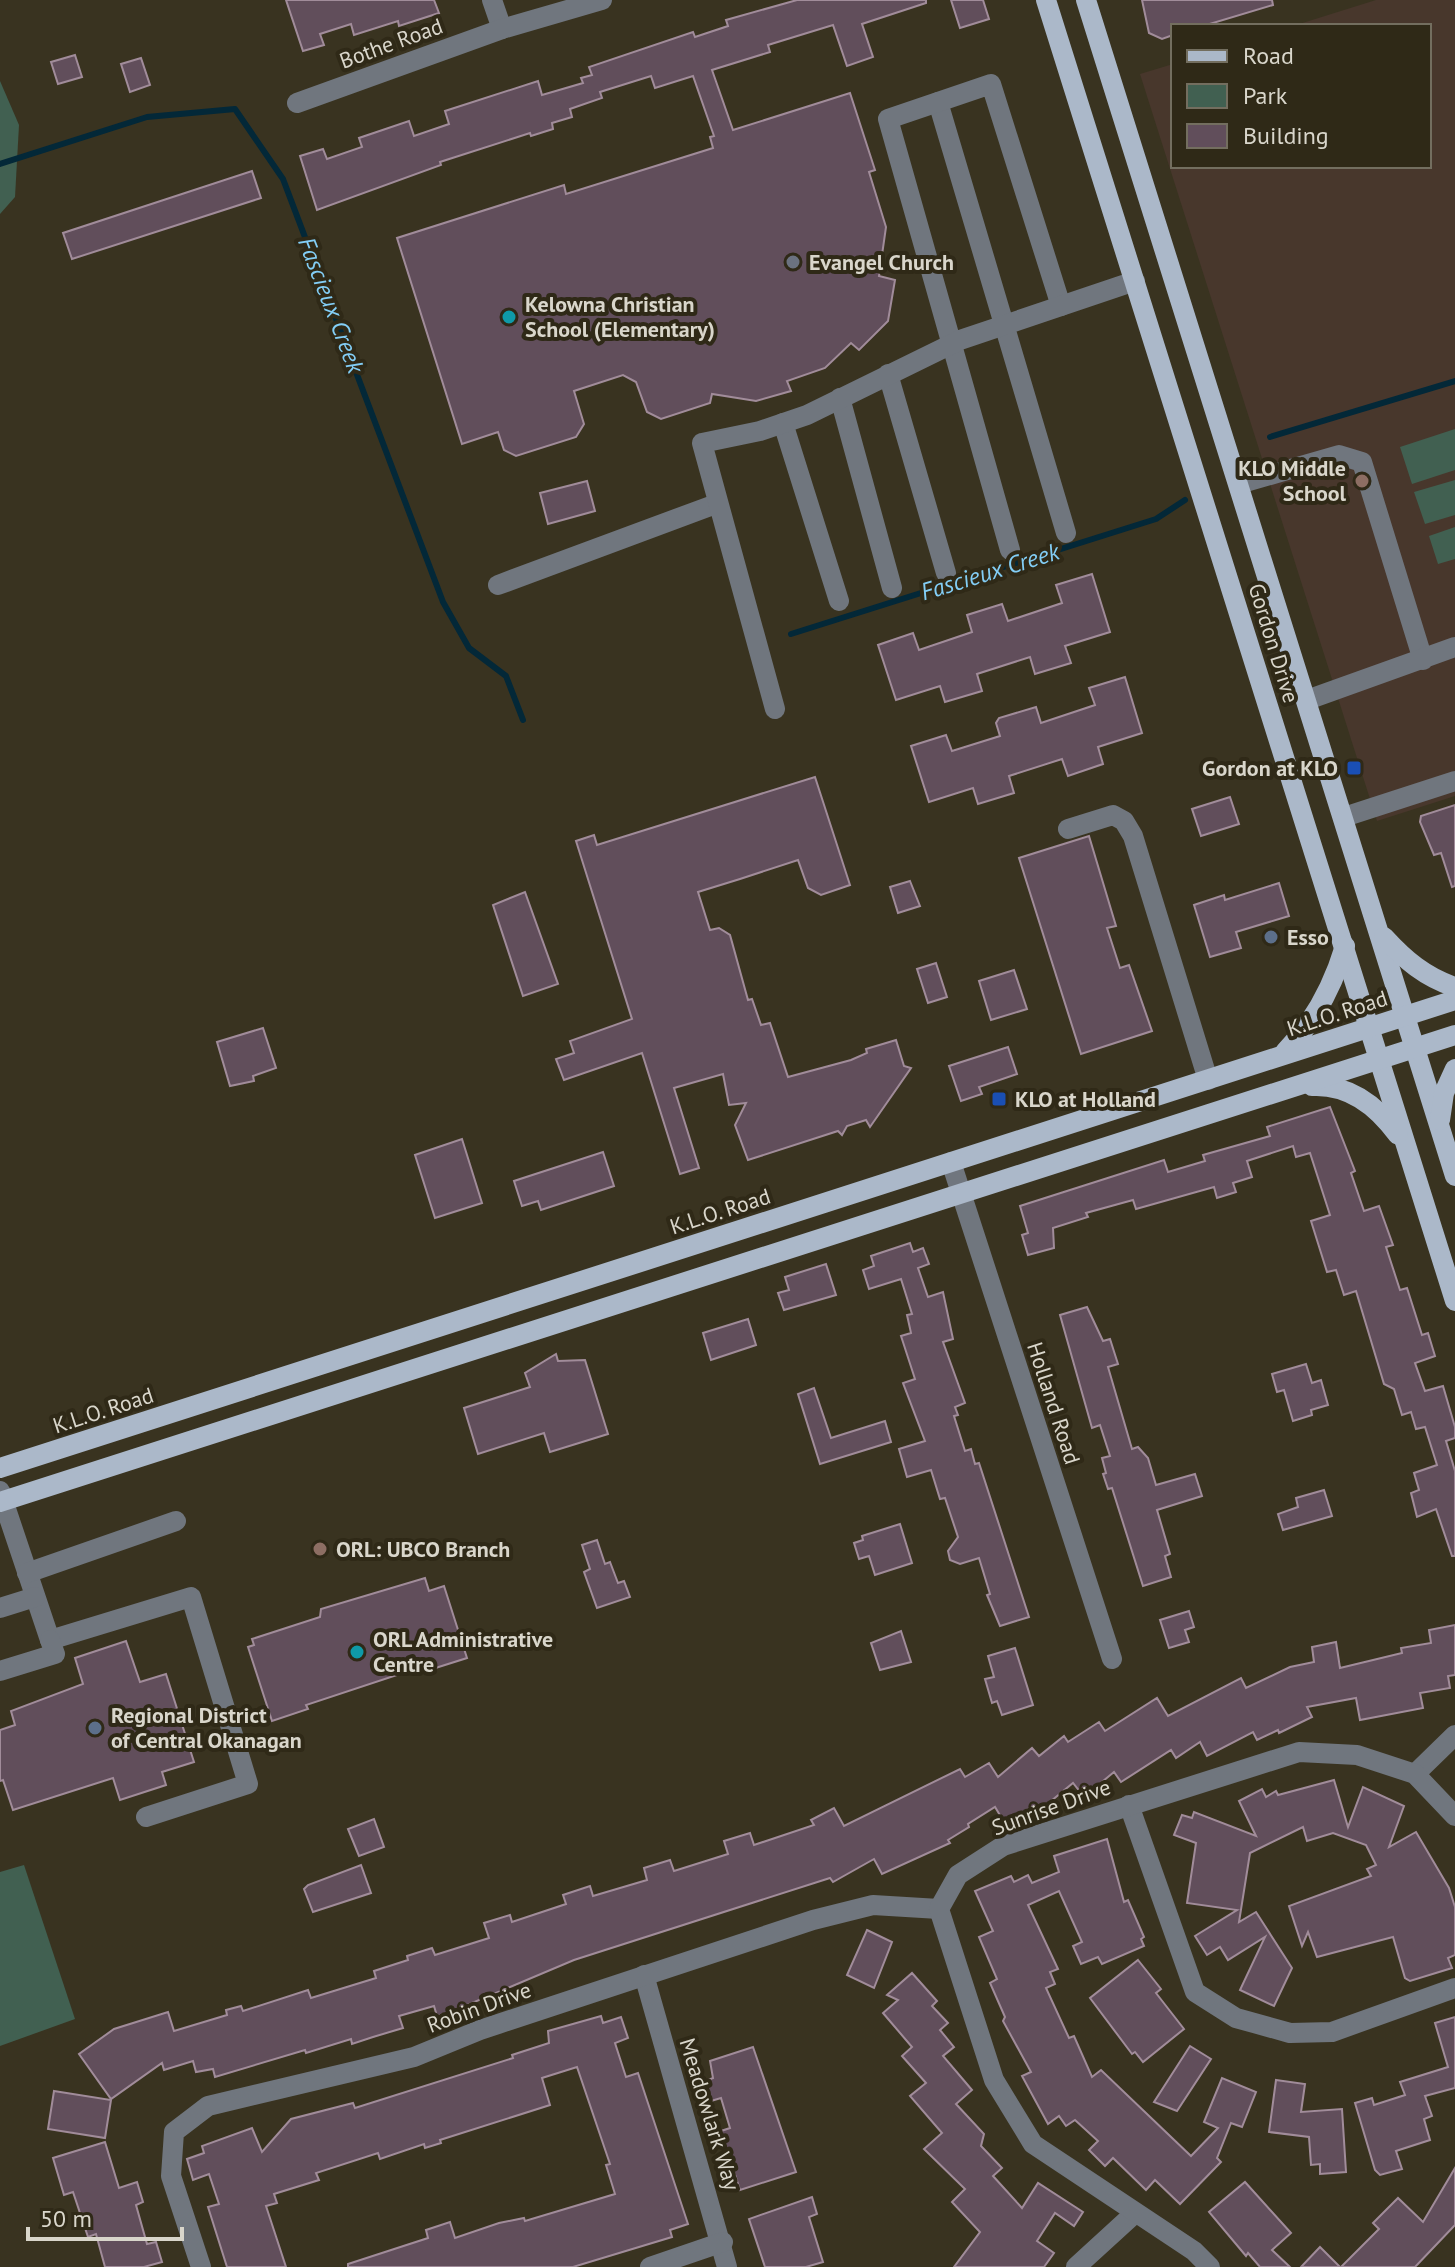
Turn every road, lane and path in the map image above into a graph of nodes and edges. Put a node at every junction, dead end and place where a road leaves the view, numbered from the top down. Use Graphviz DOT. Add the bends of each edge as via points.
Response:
graph roads {
  1 [pos="492,0"];
  2 [pos="602,0"];
  3 [pos="1046,0"];
  4 [pos="1086,0"];
  5 [pos="502,29"];
  6 [pos="938,102"];
  7 [pos="297,103"];
  8 [pos="1135,281"];
  9 [pos="1061,306"];
  10 [pos="1006,325"];
  11 [pos="951,344"];
  12 [pos="888,374"];
  13 [pos="840,398"];
  14 [pos="783,423"];
  15 [pos="1239,484"];
  16 [pos="716,504"];
  17 [pos="1066,533"];
  18 [pos="1010,550"];
  19 [pos="946,573"];
  20 [pos="498,585"];
  21 [pos="892,588"];
  22 [pos="839,601"];
  23 [pos="1455,647"];
  24 [pos="1423,660"];
  25 [pos="1307,700"];
  26 [pos="775,709"];
  27 [pos="1455,781"];
  28 [pos="1344,817"];
  29 [pos="1068,829"];
  30 [pos="1381,934"];
  31 [pos="1345,946"];
  32 [pos="1455,987"];
  33 [pos="1455,1000"];
  34 [pos="1406,1016"];
  35 [pos="1370,1027"];
  36 [pos="1455,1035"];
  37 [pos="1416,1048"];
  38 [pos="1281,1056"];
  39 [pos="1380,1059"];
  40 [pos="1455,1069"];
  41 [pos="1208,1080"];
  42 [pos="1292,1087"];
  43 [pos="1439,1124"];
  44 [pos="1408,1150"];
  45 [pos="951,1162"];
  46 [pos="1455,1176"];
  47 [pos="961,1194"];
  48 [pos="1455,1301"];
  49 [pos="0,1468"];
  50 [pos="1,1498"];
  51 [pos="176,1521"];
  52 [pos="27,1573"];
  53 [pos="35,1597"];
  54 [pos="0,1608"];
  55 [pos="50,1640"];
  56 [pos="1112,1659"];
  57 [pos="0,1671"];
  58 [pos="1455,1735"];
  59 [pos="1415,1774"];
  60 [pos="1129,1805"];
  61 [pos="1455,1816"];
  62 [pos="146,1817"];
  63 [pos="939,1909"];
  64 [pos="644,1975"];
  65 [pos="1455,1988"];
  66 [pos="1135,2213"];
  67 [pos="723,2242"];
  68 [pos="201,2267"];
  69 [pos="650,2267"];
  70 [pos="727,2267"];
  71 [pos="1076,2267"];
  72 [pos="1210,2267"];
  1 -- 5 [label="street"];
  2 -- 5 [label="street, Bothe Road"];
  3 -- 8 [label="main road, Gordon Drive"];
  4 -- 15 [label="main road, Gordon Drive"];
  5 -- 7 [label="street, Bothe Road"];
  6 -- 9 [label="street" via="991,84"];
  6 -- 10 [label="street"];
  6 -- 11 [label="street" via="888,119"];
  8 -- 9 [label="street"];
  8 -- 31 [label="main road, Gordon Drive"];
  9 -- 10 [label="street"];
  10 -- 11 [label="street"];
  10 -- 17 [label="street"];
  11 -- 12 [label="street"];
  11 -- 18 [label="street"];
  12 -- 13 [label="street"];
  12 -- 19 [label="street"];
  13 -- 14 [label="street"];
  13 -- 21 [label="street"];
  14 -- 16 [label="street" via="702,443"];
  14 -- 22 [label="street"];
  15 -- 24 [label="street" via="1339,455 1362,462"];
  15 -- 25 [label="main road, Gordon Drive"];
  16 -- 20 [label="street"];
  16 -- 26 [label="street"];
  23 -- 24 [label="street"];
  24 -- 25 [label="street"];
  25 -- 28 [label="main road, Gordon Drive"];
  27 -- 28 [label="street"];
  28 -- 30 [label="main road, Gordon Drive"];
  29 -- 41 [label="street" via="1113,815 1133,836"];
  30 -- 32 [label="main road" via="1414,967"];
  30 -- 34 [label="main road, Gordon Drive"];
  31 -- 35 [label="main road, Gordon Drive"];
  31 -- 38 [label="main road" via="1325,996 1302,1035"];
  33 -- 34 [label="main road, K.L.O. Road"];
  34 -- 35 [label="main road, K.L.O. Road"];
  34 -- 37 [label="main road, Gordon Drive"];
  35 -- 38 [label="main road, K.L.O. Road"];
  35 -- 39 [label="main road, Gordon Drive"];
  36 -- 37 [label="main road"];
  37 -- 39 [label="main road"];
  37 -- 43 [label="main road, Gordon Drive"];
  38 -- 41 [label="main road, K.L.O. Road"];
  39 -- 42 [label="main road"];
  39 -- 44 [label="main road, Gordon Drive"];
  40 -- 43 [label="main road"];
  41 -- 45 [label="main road, K.L.O. Road"];
  42 -- 44 [label="main road" via="1328,1085 1349,1092 1386,1119"];
  42 -- 47 [label="main road"];
  43 -- 46 [label="main road, Gordon Drive"];
  44 -- 48 [label="main road, Gordon Drive"];
  45 -- 47 [label="street, Holland Road"];
  45 -- 49 [label="main road, K.L.O. Road"];
  47 -- 50 [label="main road"];
  47 -- 56 [label="street, Holland Road"];
  50 -- 52 [label="street"];
  51 -- 52 [label="street"];
  52 -- 53 [label="street"];
  53 -- 54 [label="street"];
  53 -- 55 [label="street"];
  55 -- 57 [label="street" via="55,1654"];
  55 -- 62 [label="street" via="191,1597 248,1784"];
  58 -- 59 [label="street"];
  59 -- 60 [label="street, Sunrise Drive" via="1357,1755 1299,1752"];
  59 -- 61 [label="street, Sunrise Drive"];
  60 -- 63 [label="street, Sunrise Drive" via="1003,1846 958,1875"];
  60 -- 65 [label="street" via="1195,1992 1236,2018 1290,2033 1332,2032"];
  63 -- 64 [label="street, Robin Drive" via="873,1905"];
  63 -- 66 [label="street" via="994,2080 1033,2144"];
  64 -- 67 [label="street, Meadowlark Way"];
  64 -- 68 [label="street, Robin Drive" via="414,2057 208,2106 174,2132 171,2176"];
  66 -- 71 [label="street"];
  66 -- 72 [label="street"];
  67 -- 69 [label="street"];
  67 -- 70 [label="street, Meadowlark Way"];
}
